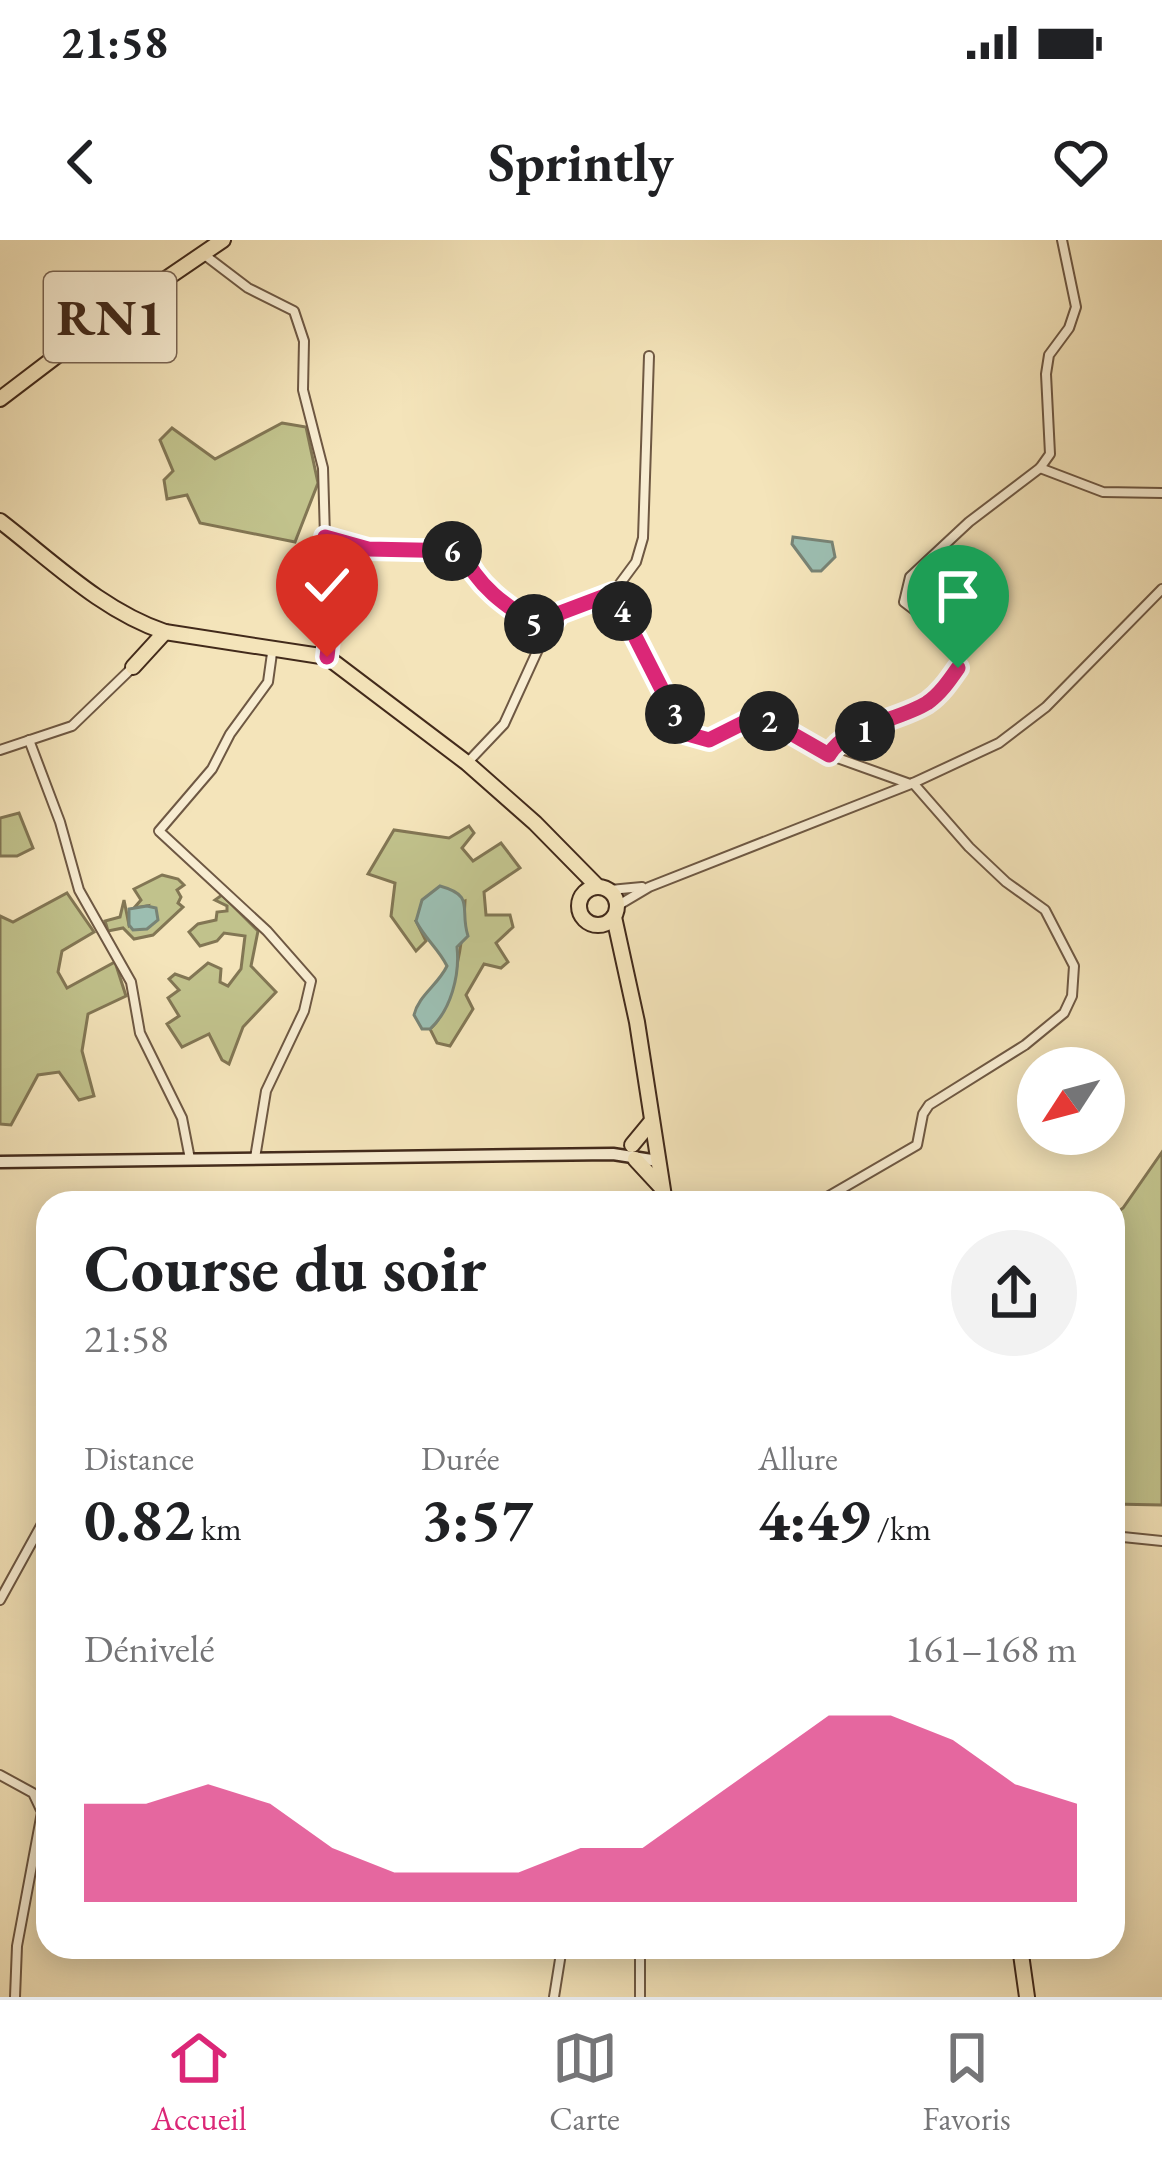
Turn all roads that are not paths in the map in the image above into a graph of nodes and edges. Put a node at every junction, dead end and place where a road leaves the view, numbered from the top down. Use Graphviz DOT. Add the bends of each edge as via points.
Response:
graph roads {
  1 [pos="223,240"];
  2 [pos="1062,240"];
  3 [pos="202,254"];
  4 [pos="650,356"];
  5 [pos="0,399"];
  6 [pos="1040,468"];
  7 [pos="1162,493"];
  8 [pos="0,521"];
  9 [pos="325,537"];
  10 [pos="1162,589"];
  11 [pos="613,593"];
  12 [pos="143,625"];
  13 [pos="165,632"];
  14 [pos="546,632"];
  15 [pos="273,646"];
  16 [pos="327,657"];
  17 [pos="133,667"];
  18 [pos="29,740"];
  19 [pos="0,750"];
  20 [pos="829,755"];
  21 [pos="467,763"];
  22 [pos="912,784"];
  23 [pos="649,886"];
  24 [pos="596,890"];
  25 [pos="615,912"];
  26 [pos="598,925"];
  27 [pos="624,969"];
  28 [pos="652,1122"];
  29 [pos="655,1144"];
  30 [pos="633,1152"];
  31 [pos="255,1158"];
  32 [pos="190,1161"];
  33 [pos="658,1161"];
  34 [pos="0,1162"];
  35 [pos="660,1191"];
  36 [pos="663,1191"];
  37 [pos="837,1191"];
  38 [pos="36,1535"];
  39 [pos="1125,1537"];
  40 [pos="1162,1541"];
  41 [pos="0,1600"];
  42 [pos="0,1774"];
  43 [pos="36,1800"];
  44 [pos="36,1845"];
  45 [pos="560,1959"];
  46 [pos="640,1959"];
  47 [pos="1022,1959"];
  48 [pos="15,1997"];
  49 [pos="554,1997"];
  50 [pos="640,1997"];
  51 [pos="1028,1997"];
  1 -- 3 [label="highway, RN1"];
  2 -- 6 [label="street" via="1076,307 1049,355 1050,454"];
  3 -- 5 [label="highway, RN1"];
  3 -- 9 [label="street" via="293,311 322,468"];
  4 -- 11 [label="street" via="643,538"];
  6 -- 7 [label="street" via="1103,492"];
  6 -- 20 [label="street" via="910,577 904,602 963,647 945,687 927,703 844,736"];
  8 -- 12 [label="highway"];
  9 -- 14 [label="street" via="368,549 462,551 471,573"];
  9 -- 16 [label="street" via="335,587"];
  10 -- 22 [label="street" via="1046,707 999,743"];
  11 -- 14 [label="street" via="560,613"];
  11 -- 20 [label="street" via="684,733 709,740 759,715"];
  12 -- 13 [label="highway"];
  12 -- 17 [label="highway"];
  13 -- 15 [label="highway"];
  13 -- 17 [label="highway"];
  14 -- 21 [label="street" via="504,724"];
  15 -- 16 [label="highway"];
  15 -- 31 [label="street" via="268,682 212,769 159,831 311,981 266,1091"];
  16 -- 21 [label="highway"];
  17 -- 18 [label="street" via="71,726"];
  18 -- 19 [label="street"];
  18 -- 32 [label="street" via="79,890 131,982 140,1034 182,1118"];
  20 -- 22 [label="street"];
  21 -- 24 [label="highway"];
  22 -- 23 [label="street"];
  22 -- 37 [label="street" via="1055,923 1074,966 1072,996 1025,1045 929,1105 917,1144"];
  23 -- 24 [label="street"];
  23 -- 25 [label="street"];
  24 -- 25 [label="highway"];
  24 -- 26 [label="highway" via="578,902 583,918"];
  25 -- 26 [label="highway"];
  25 -- 27 [label="highway"];
  26 -- 27 [label="highway"];
  27 -- 28 [label="highway"];
  28 -- 29 [label="highway"];
  28 -- 30 [label="highway"];
  29 -- 30 [label="street"];
  29 -- 33 [label="highway"];
  30 -- 31 [label="street"];
  30 -- 33 [label="street"];
  30 -- 35 [label="highway"];
  31 -- 32 [label="street"];
  32 -- 34 [label="street"];
  33 -- 36 [label="highway"];
  38 -- 41 [label="street"];
  39 -- 40 [label="street"];
  42 -- 43 [label="street"];
  44 -- 48 [label="street"];
  45 -- 49 [label="street"];
  46 -- 50 [label="street"];
  47 -- 51 [label="highway"];
}
